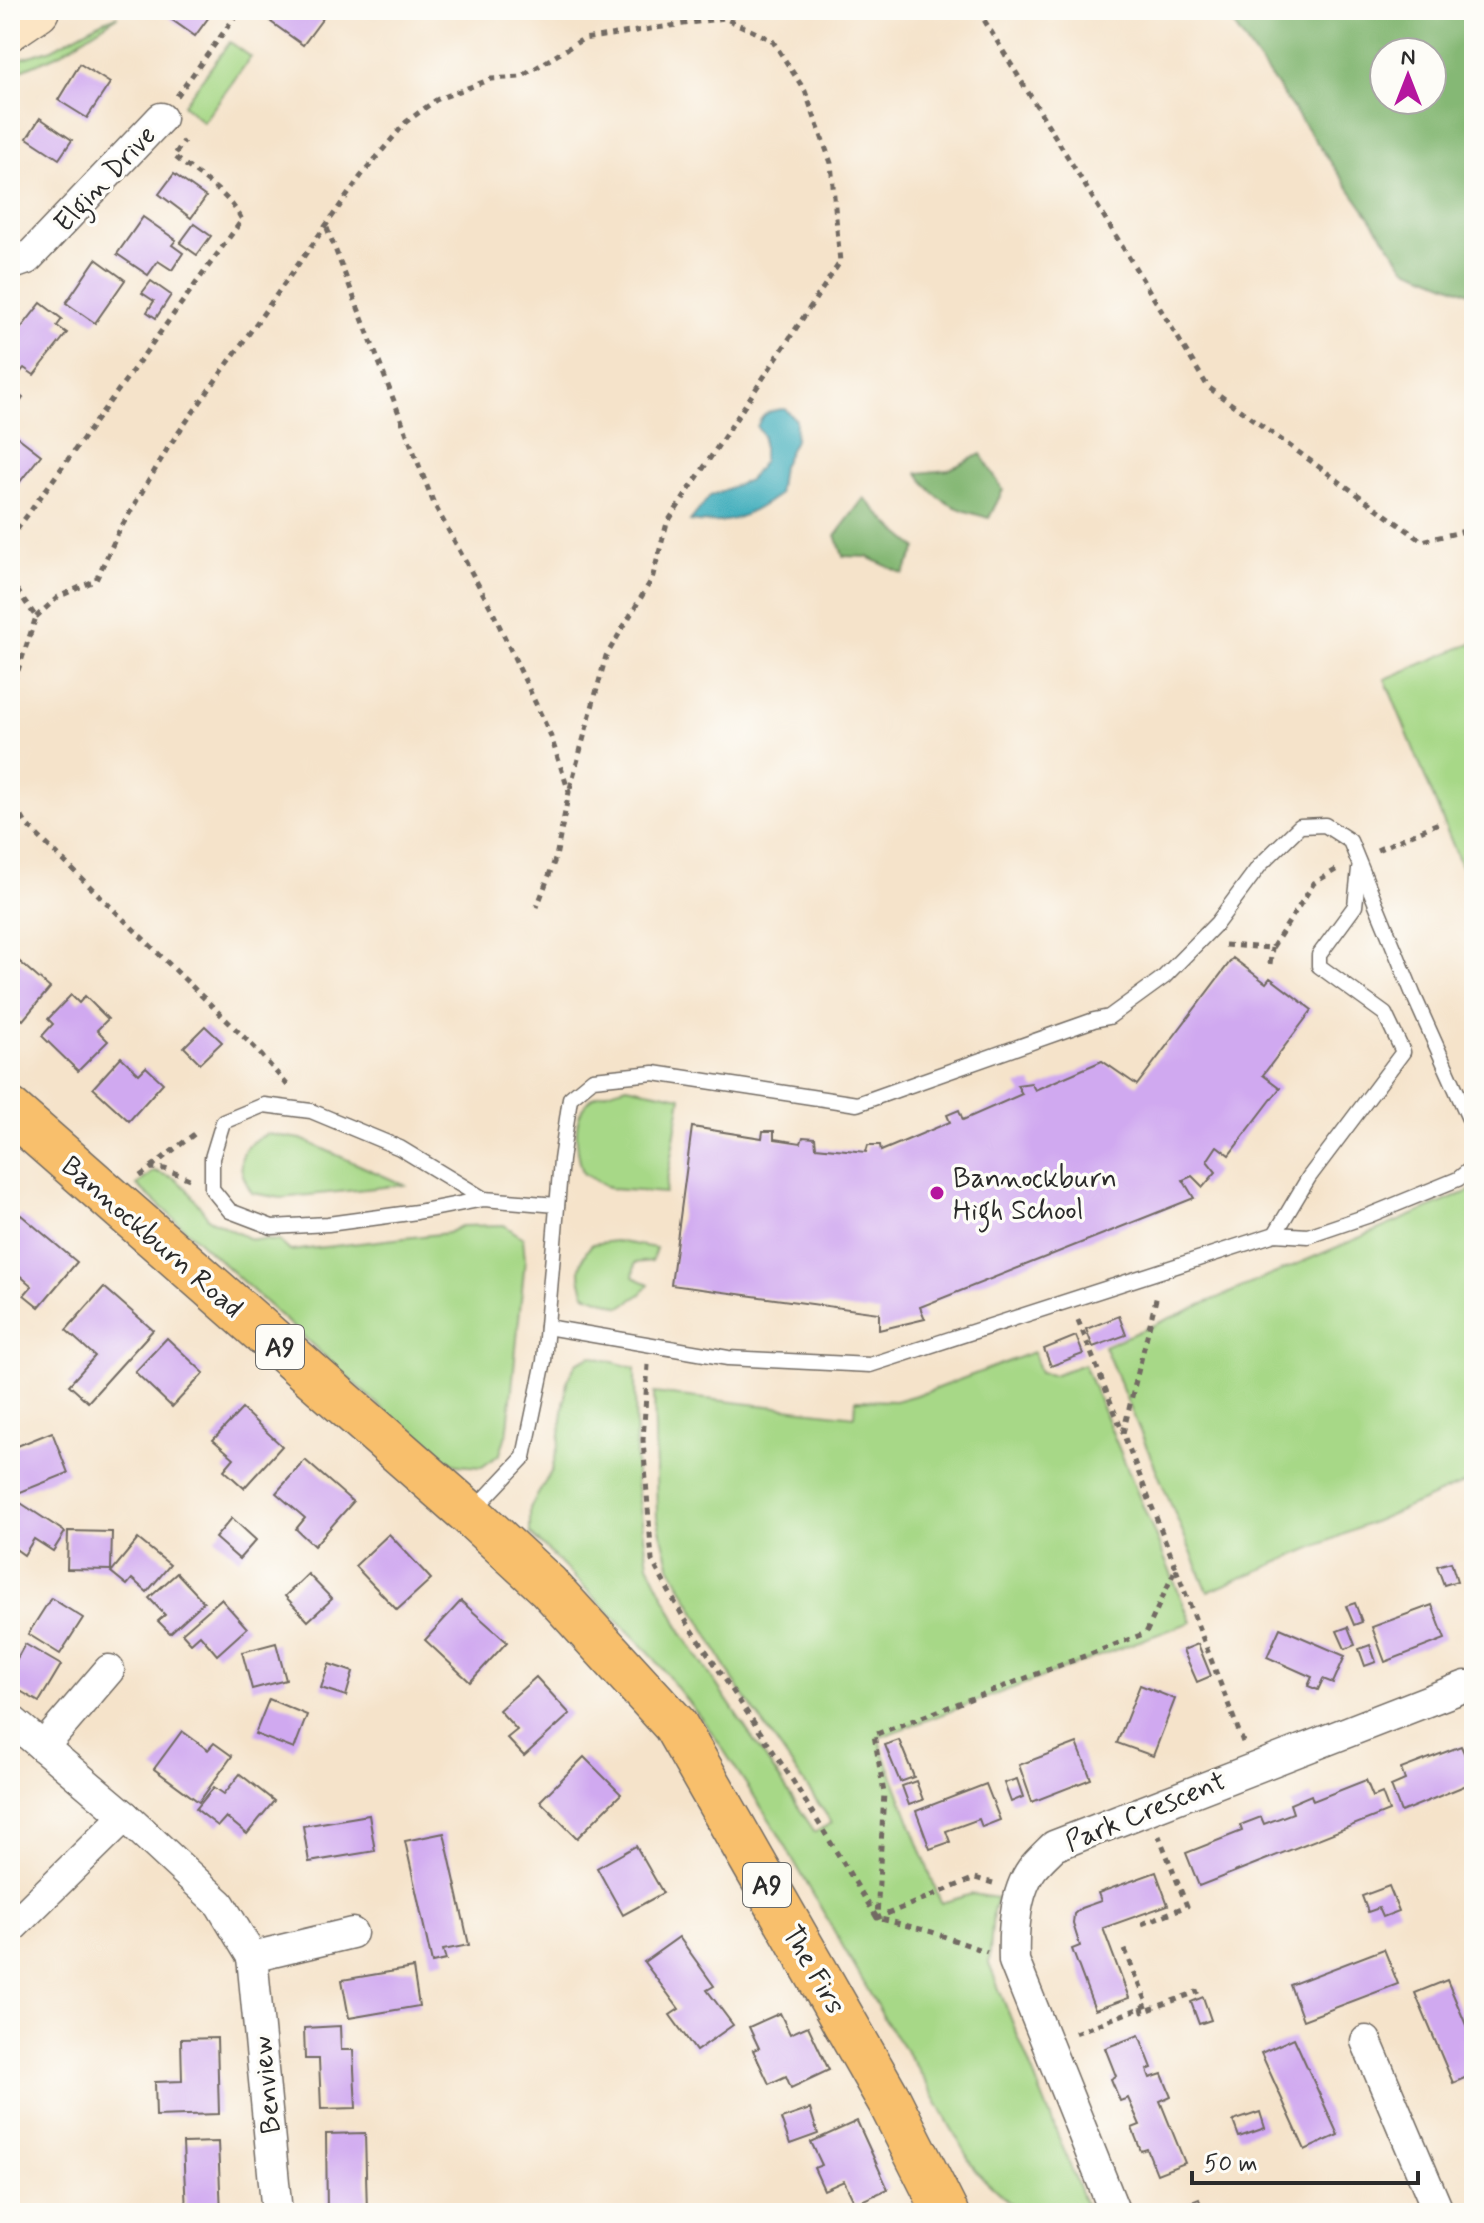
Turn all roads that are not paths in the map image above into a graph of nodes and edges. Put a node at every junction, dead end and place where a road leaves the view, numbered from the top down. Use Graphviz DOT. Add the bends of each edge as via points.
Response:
graph roads {
  1 [pos="38,10"];
  2 [pos="10,29"];
  3 [pos="161,118"];
  4 [pos="10,265"];
  5 [pos="1358,862"];
  6 [pos="10,1110"];
  7 [pos="1474,1130"];
  8 [pos="1474,1166"];
  9 [pos="484,1199"];
  10 [pos="557,1205"];
  11 [pos="1275,1234"];
  12 [pos="547,1327"];
  13 [pos="470,1514"];
  14 [pos="548,1586"];
  15 [pos="109,1670"];
  16 [pos="1474,1687"];
  17 [pos="10,1719"];
  18 [pos="43,1747"];
  19 [pos="125,1816"];
  20 [pos="10,1929"];
  21 [pos="352,1933"];
  22 [pos="252,1957"];
  23 [pos="1366,2041"];
  24 [pos="277,2213"];
  25 [pos="946,2213"];
  26 [pos="1115,2213"];
  27 [pos="1439,2213"];
  1 -- 2 [label="street"];
  3 -- 4 [label="street, Elgin Drive" via="27,259"];
  5 -- 7 [label="lane"];
  5 -- 10 [label="lane" via="1350,841 1325,825 1300,826 1164,977 1109,1017 857,1104 654,1073 593,1079 570,1098"];
  5 -- 11 [label="lane" via="1355,906 1319,955 1319,966 1385,1014 1403,1052 1309,1177"];
  6 -- 13 [label="main road, Bannockburn Road / A9"];
  8 -- 11 [label="lane" via="1458,1179 1370,1215 1308,1236"];
  9 -- 9 [label="lane" via="400,1148 311,1111 264,1105 223,1122 212,1158 212,1189 230,1211 272,1227 328,1224"];
  9 -- 10 [label="lane"];
  10 -- 12 [label="lane"];
  11 -- 12 [label="lane" via="870,1365 728,1358"];
  12 -- 13 [label="lane" via="524,1457"];
  13 -- 14 [label="main road, Bannockburn Road / A9"];
  14 -- 25 [label="main road, The Firs / A9" via="675,1725 889,2100"];
  15 -- 18 [label="street"];
  16 -- 26 [label="street, Park Crescent" via="1054,1846 1031,1869 1020,1892 1014,1961"];
  17 -- 18 [label="street, Benview"];
  18 -- 19 [label="street, Benview"];
  19 -- 20 [label="street"];
  19 -- 22 [label="street, Benview" via="220,1904"];
  21 -- 22 [label="street"];
  22 -- 24 [label="street, Benview"];
  23 -- 27 [label="street"];
}
